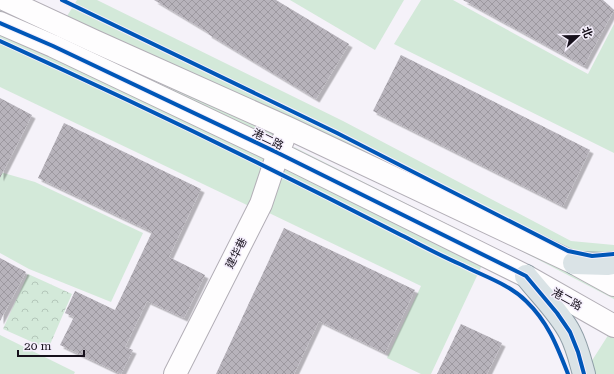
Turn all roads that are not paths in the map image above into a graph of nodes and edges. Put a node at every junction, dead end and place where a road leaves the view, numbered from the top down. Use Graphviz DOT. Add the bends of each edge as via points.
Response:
graph roads {
  1 [pos="6,0"];
  2 [pos="0,23"];
  3 [pos="288,128"];
  4 [pos="278,153"];
  5 [pos="574,263"];
  6 [pos="614,263"];
  7 [pos="526,276"];
  8 [pos="614,285"];
  9 [pos="614,326"];
  10 [pos="175,374"];
  11 [pos="584,374"];
  1 -- 3 [label="street, 港二路"];
  2 -- 4 [label="street, 港二路"];
  3 -- 4 [label="street, 建华巷"];
  3 -- 5 [label="street, 港二路"];
  4 -- 7 [label="street, 港二路"];
  4 -- 10 [label="street, 建华巷" via="261,204"];
  5 -- 6 [label="main road"];
  5 -- 8 [label="street, 港二路"];
  7 -- 9 [label="street, 港二路"];
  7 -- 11 [label="main road" via="570,332"];
}
